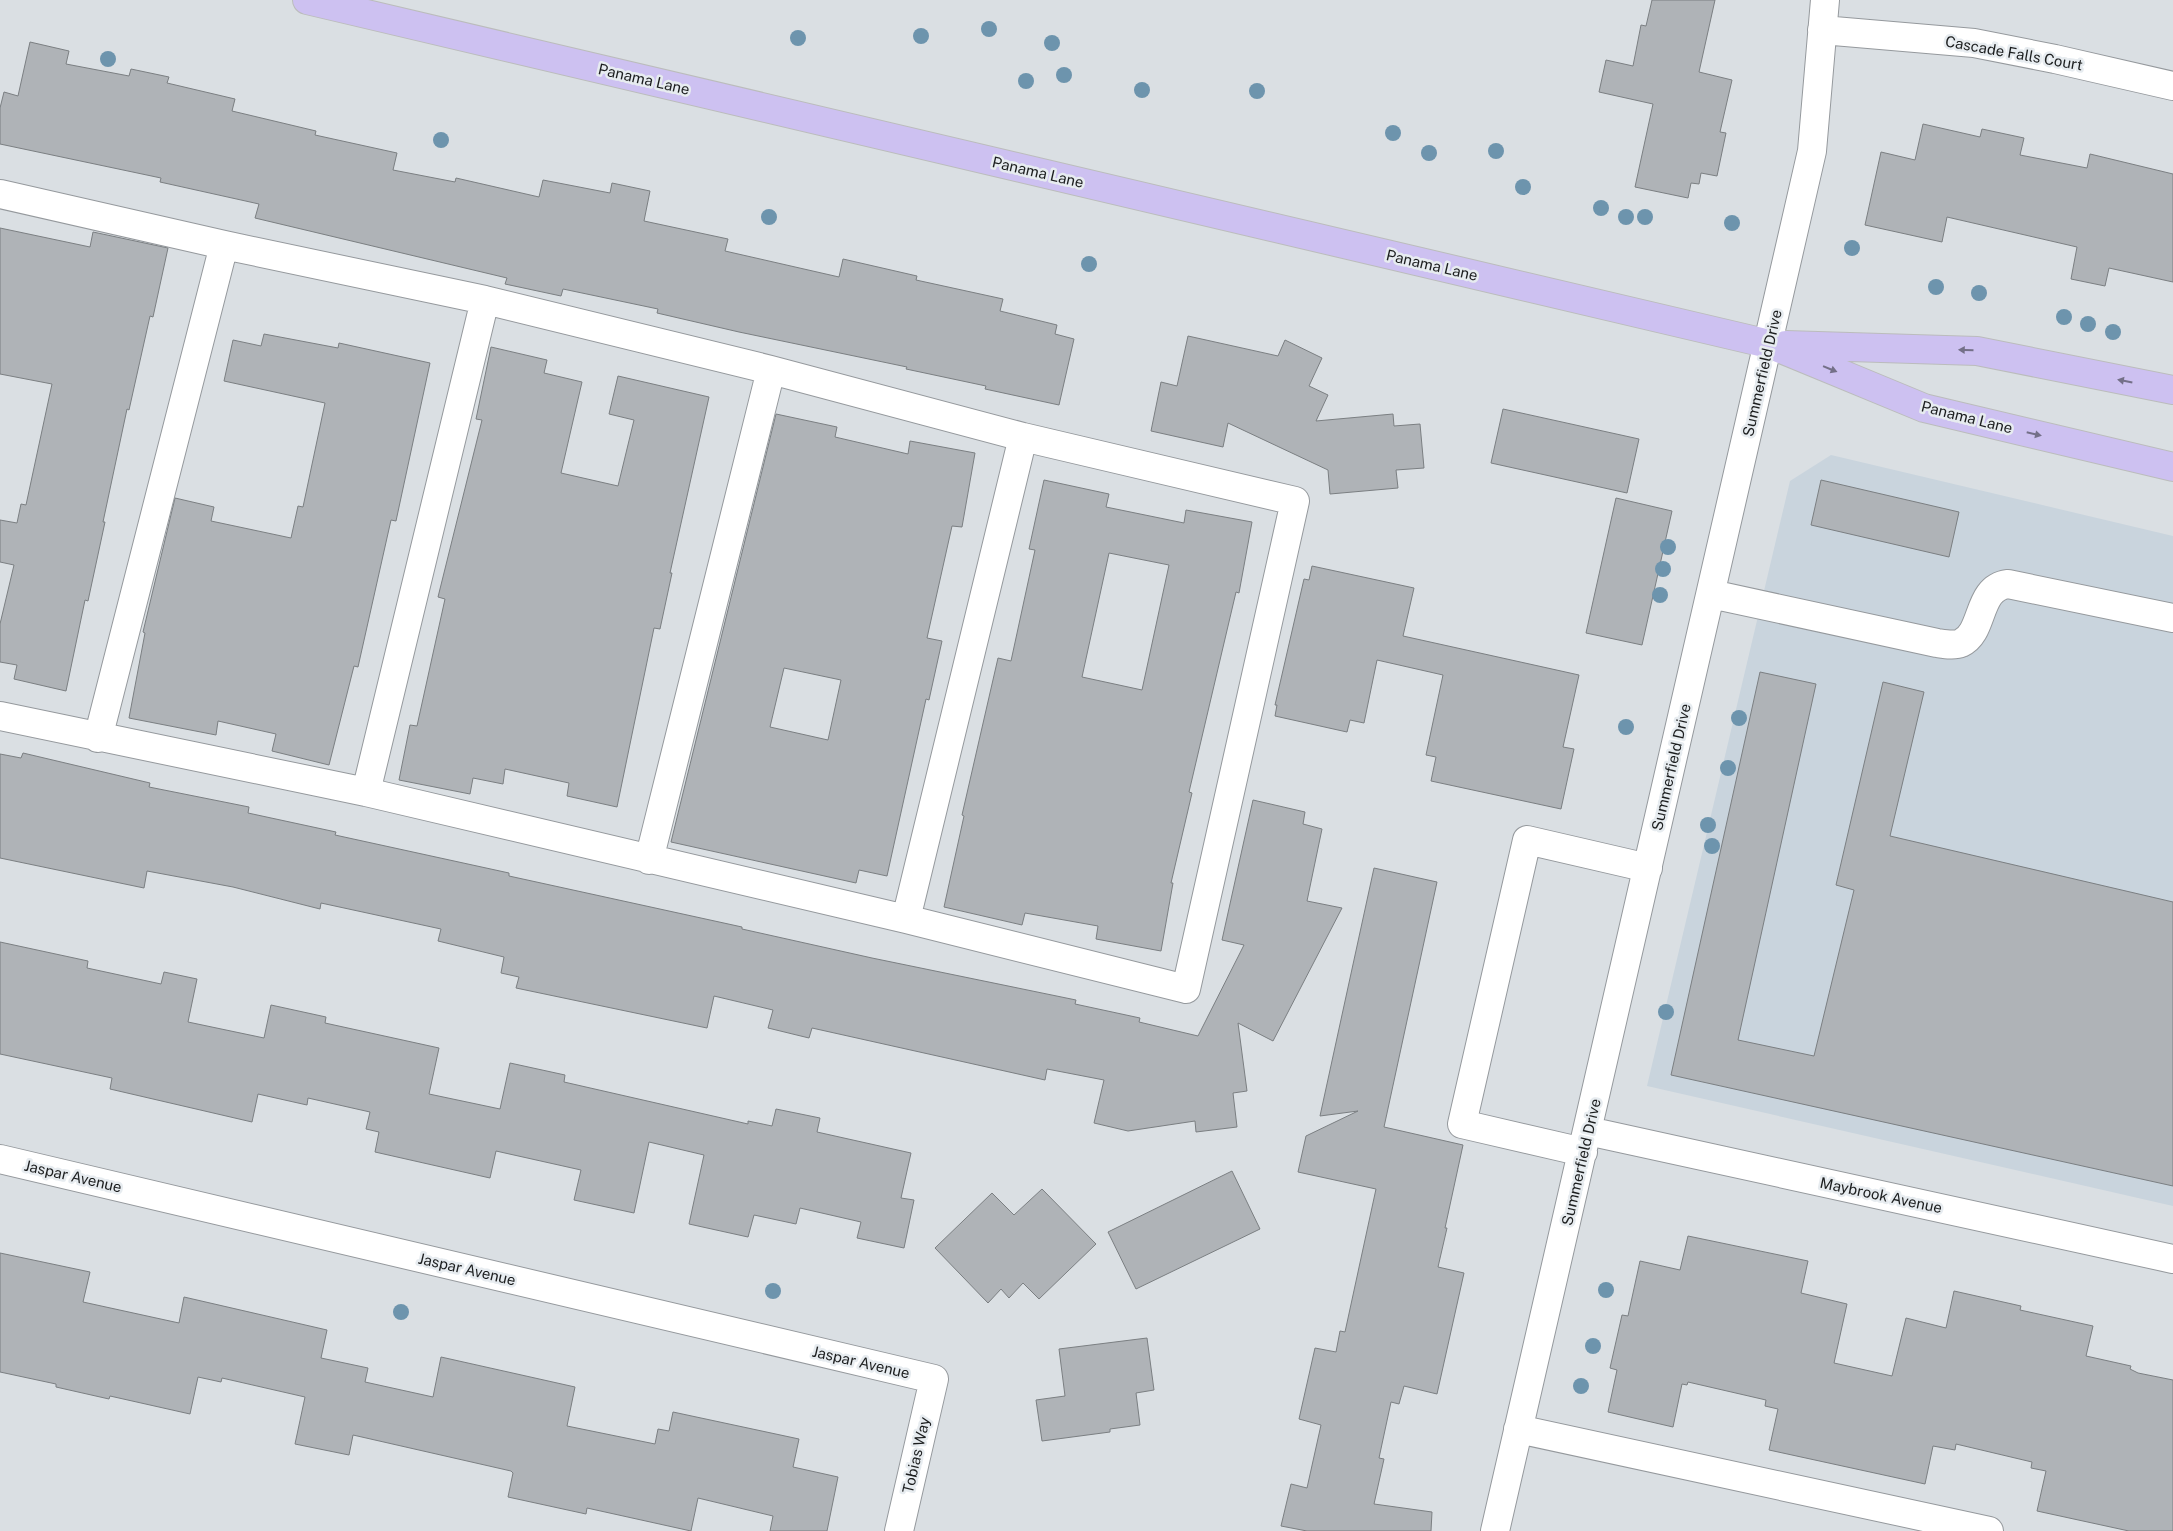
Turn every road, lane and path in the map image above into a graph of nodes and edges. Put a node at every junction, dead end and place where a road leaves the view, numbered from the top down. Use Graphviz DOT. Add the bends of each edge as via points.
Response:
graph roads {
  1 [pos="307,0"];
  2 [pos="1825,0"];
  3 [pos="1822,30"];
  4 [pos="2173,86"];
  5 [pos="0,194"];
  6 [pos="224,245"];
  7 [pos="485,300"];
  8 [pos="1769,344"];
  9 [pos="771,370"];
  10 [pos="2173,390"];
  11 [pos="1022,437"];
  12 [pos="2173,467"];
  13 [pos="1711,594"];
  14 [pos="2173,618"];
  15 [pos="0,716"];
  16 [pos="98,738"];
  17 [pos="366,792"];
  18 [pos="649,860"];
  19 [pos="1648,868"];
  20 [pos="906,919"];
  21 [pos="1586,1141"];
  22 [pos="0,1159"];
  23 [pos="2173,1259"];
  24 [pos="934,1379"];
  25 [pos="1518,1429"];
  26 [pos="899,1531"];
  27 [pos="1495,1531"];
  28 [pos="1989,1531"];
  1 -- 8 [label="main road, Panama Lane"];
  2 -- 3 [label="street, Summerfield Drive"];
  3 -- 4 [label="street, Cascade Falls Court" via="1974,43"];
  3 -- 8 [label="street, Summerfield Drive" via="1812,151"];
  5 -- 6 [label="street"];
  6 -- 7 [label="street"];
  6 -- 16 [label="street"];
  7 -- 9 [label="street"];
  7 -- 17 [label="street"];
  10 -- 8 [label="main road, Panama Lane, one-way" via="1977,351"];
  8 -- 12 [label="main road, Panama Lane, one-way" via="1924,408"];
  8 -- 13 [label="street, Summerfield Drive"];
  9 -- 11 [label="street"];
  9 -- 18 [label="street"];
  11 -- 20 [label="street"];
  11 -- 20 [label="street" via="1295,501 1186,989"];
  13 -- 14 [label="street" via="1951,645 1962,643 1974,630 1991,592 1998,585 2008,584"];
  13 -- 19 [label="street, Summerfield Drive"];
  15 -- 16 [label="street"];
  16 -- 17 [label="street"];
  17 -- 18 [label="street"];
  18 -- 20 [label="street"];
  19 -- 21 [label="street, Summerfield Drive"];
  19 -- 21 [label="street, Maybrook Avenue" via="1527,840 1462,1124"];
  21 -- 23 [label="street, Maybrook Avenue"];
  21 -- 25 [label="street, Summerfield Drive"];
  22 -- 24 [label="street, Jaspar Avenue"];
  24 -- 26 [label="street, Tobias Way"];
  25 -- 27 [label="street, Summerfield Drive"];
  25 -- 28 [label="street"];
}
